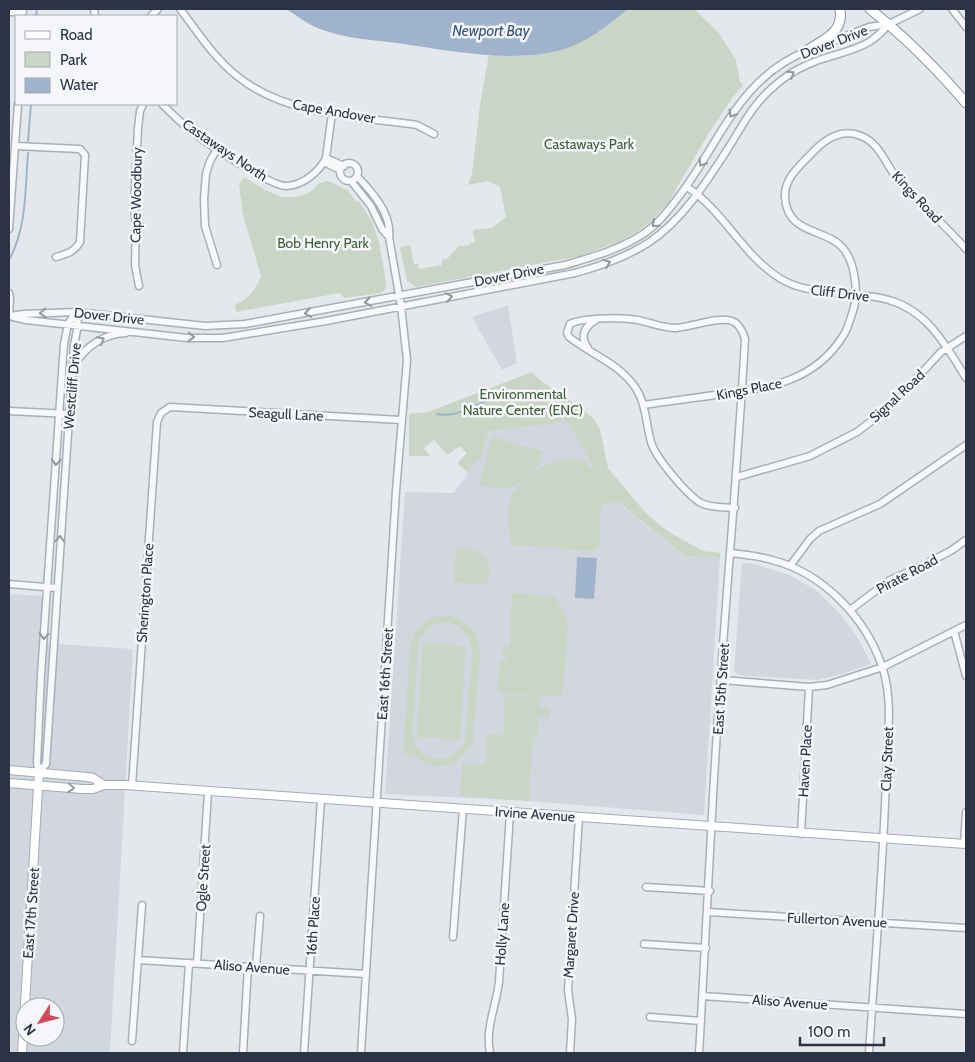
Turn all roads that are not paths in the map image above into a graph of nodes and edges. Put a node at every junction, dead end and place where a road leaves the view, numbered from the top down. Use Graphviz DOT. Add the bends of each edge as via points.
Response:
graph roads {
  1 [pos="180,9"];
  2 [pos="840,9"];
  3 [pos="870,9"];
  4 [pos="920,9"];
  5 [pos="952,9"];
  6 [pos="9,12"];
  7 [pos="23,12"];
  8 [pos="889,24"];
  9 [pos="966,27"];
  10 [pos="805,52"];
  11 [pos="966,103"];
  12 [pos="18,105"];
  13 [pos="143,105"];
  14 [pos="163,105"];
  15 [pos="332,113"];
  16 [pos="434,134"];
  17 [pos="870,142"];
  18 [pos="16,146"];
  19 [pos="217,149"];
  20 [pos="325,160"];
  21 [pos="342,168"];
  22 [pos="357,176"];
  23 [pos="351,181"];
  24 [pos="687,187"];
  25 [pos="698,194"];
  26 [pos="378,201"];
  27 [pos="371,206"];
  28 [pos="9,229"];
  29 [pos="389,237"];
  30 [pos="966,249"];
  31 [pos="56,257"];
  32 [pos="217,265"];
  33 [pos="139,286"];
  34 [pos="9,293"];
  35 [pos="855,295"];
  36 [pos="399,296"];
  37 [pos="401,306"];
  38 [pos="76,312"];
  39 [pos="9,316"];
  40 [pos="596,320"];
  41 [pos="68,324"];
  42 [pos="244,324"];
  43 [pos="78,325"];
  44 [pos="142,332"];
  45 [pos="247,335"];
  46 [pos="966,336"];
  47 [pos="947,348"];
  48 [pos="590,351"];
  49 [pos="72,370"];
  50 [pos="966,378"];
  51 [pos="742,392"];
  52 [pos="643,405"];
  53 [pos="170,407"];
  54 [pos="9,411"];
  55 [pos="59,414"];
  56 [pos="69,414"];
  57 [pos="401,420"];
  58 [pos="966,445"];
  59 [pos="736,477"];
  60 [pos="735,508"];
  61 [pos="966,540"];
  62 [pos="731,553"];
  63 [pos="790,566"];
  64 [pos="9,584"];
  65 [pos="47,588"];
  66 [pos="57,588"];
  67 [pos="850,610"];
  68 [pos="966,625"];
  69 [pos="954,631"];
  70 [pos="43,652"];
  71 [pos="53,653"];
  72 [pos="883,668"];
  73 [pos="966,676"];
  74 [pos="722,680"];
  75 [pos="41,687"];
  76 [pos="809,687"];
  77 [pos="49,715"];
  78 [pos="9,770"];
  79 [pos="39,772"];
  80 [pos="9,783"];
  81 [pos="39,785"];
  82 [pos="104,785"];
  83 [pos="132,786"];
  84 [pos="208,792"];
  85 [pos="321,799"];
  86 [pos="376,803"];
  87 [pos="463,809"];
  88 [pos="966,812"];
  89 [pos="510,813"];
  90 [pos="579,817"];
  91 [pos="712,826"];
  92 [pos="801,834"];
  93 [pos="884,839"];
  94 [pos="965,844"];
  95 [pos="646,888"];
  96 [pos="710,891"];
  97 [pos="142,905"];
  98 [pos="708,912"];
  99 [pos="260,916"];
  100 [pos="878,922"];
  101 [pos="966,928"];
  102 [pos="452,937"];
  103 [pos="644,944"];
  104 [pos="706,948"];
  105 [pos="138,960"];
  106 [pos="188,963"];
  107 [pos="197,964"];
  108 [pos="248,966"];
  109 [pos="256,967"];
  110 [pos="310,970"];
  111 [pos="366,974"];
  112 [pos="703,996"];
  113 [pos="872,1008"];
  114 [pos="966,1014"];
  115 [pos="650,1017"];
  116 [pos="701,1020"];
  117 [pos="132,1041"];
  118 [pos="22,1053"];
  119 [pos="183,1053"];
  120 [pos="242,1053"];
  121 [pos="304,1053"];
  122 [pos="361,1053"];
  123 [pos="490,1053"];
  124 [pos="570,1053"];
  125 [pos="699,1053"];
  126 [pos="869,1053"];
  1 -- 15 [label="street, Cape Andover" via="219,59 246,83 280,101"];
  2 -- 10 [label="highway" via="841,22 837,30"];
  3 -- 8 [label="highway"];
  4 -- 8 [label="street"];
  5 -- 9 [label="street"];
  6 -- 7 [label="street"];
  8 -- 10 [label="street, Dover Drive" via="869,27"];
  8 -- 11 [label="highway"];
  25 -- 8 [label="street, Dover Drive, one-way" via="763,95 798,69 861,46 878,36"];
  10 -- 24 [label="street, Dover Drive, one-way" via="781,64 735,108"];
  12 -- 18 [label="street"];
  13 -- 33 [label="street, Cape Woodbury" via="138,128 134,206 135,265"];
  14 -- 19 [label="street, Castaways North"];
  15 -- 16 [label="street, Cape Andover" via="417,125"];
  15 -- 20 [label="street"];
  17 -- 30 [label="street, Kings Road" via="898,180"];
  17 -- 35 [label="street, Kings Place" via="854,134 827,139 790,177 785,198 795,220 803,228 840,245 847,254"];
  18 -- 28 [label="street"];
  18 -- 31 [label="street" via="80,149 85,155 80,242 70,253"];
  19 -- 20 [label="street, Castaways North" via="275,184 286,186 300,184 312,176"];
  19 -- 32 [label="street" via="206,174 204,199 205,226"];
  20 -- 21 [label="street"];
  21 -- 22 [label="street" via="354,165"];
  21 -- 23 [label="street" via="343,179"];
  22 -- 23 [label="street"];
  22 -- 26 [label="street, East 16th Street"];
  23 -- 27 [label="street"];
  24 -- 25 [label="street, Cliff Drive"];
  24 -- 36 [label="street, Dover Drive, one-way" via="664,216 644,234 597,256"];
  25 -- 35 [label="street, Cliff Drive" via="753,256 783,280 811,290"];
  37 -- 25 [label="street, Dover Drive, one-way" via="601,266 659,235"];
  26 -- 27 [label="street"];
  26 -- 29 [label="street, East 16th Street" via="390,226"];
  27 -- 29 [label="street"];
  29 -- 36 [label="street, East 16th Street"];
  34 -- 39 [label="street"];
  35 -- 47 [label="street, Cliff Drive" via="887,299 911,309 926,321"];
  35 -- 51 [label="street, Kings Place" via="844,335 814,368 794,379"];
  36 -- 37 [label="street, East 16th Street"];
  36 -- 42 [label="street, Dover Drive, one-way"];
  37 -- 45 [label="street, Dover Drive"];
  37 -- 57 [label="street, East 16th Street" via="407,360"];
  38 -- 39 [label="street, Dover Drive, one-way"];
  38 -- 41 [label="street, Westcliff Drive"];
  38 -- 42 [label="street, Dover Drive" via="205,326"];
  38 -- 43 [label="street, Westcliff Drive"];
  39 -- 41 [label="street, Dover Drive"];
  40 -- 48 [label="street" via="585,330 585,343"];
  40 -- 48 [label="street" via="577,320 570,324 567,333"];
  40 -- 51 [label="street, East 15th Street" via="631,319 673,328 726,319 734,321 745,339"];
  41 -- 43 [label="street, Dover Drive"];
  41 -- 55 [label="street, Westcliff Drive"];
  42 -- 45 [label="street"];
  43 -- 44 [label="street, Dover Drive"];
  43 -- 49 [label="street, Westcliff Drive"];
  44 -- 45 [label="street, Dover Drive, one-way" via="187,338"];
  49 -- 44 [label="street, one-way" via="84,351 101,340 120,333"];
  46 -- 47 [label="street, Signal Road"];
  47 -- 50 [label="street, Cliff Drive"];
  47 -- 59 [label="street, Signal Road" via="890,407 857,432 810,456"];
  48 -- 52 [label="street" via="624,373"];
  49 -- 56 [label="street, Westcliff Drive"];
  51 -- 52 [label="street, Kings Place"];
  51 -- 59 [label="street, East 15th Street"];
  52 -- 60 [label="street" via="651,444 684,489 703,504"];
  53 -- 57 [label="street, Seagull Lane"];
  53 -- 83 [label="street, Sherington Place" via="161,413 157,422"];
  54 -- 55 [label="street"];
  55 -- 56 [label="street"];
  55 -- 65 [label="street, Westcliff Drive, one-way"];
  66 -- 56 [label="street, Westcliff Drive, one-way"];
  57 -- 86 [label="street, East 16th Street"];
  58 -- 63 [label="street" via="880,504 818,531"];
  59 -- 60 [label="street, East 15th Street"];
  60 -- 62 [label="street, East 15th Street"];
  61 -- 67 [label="street, Pirate Road" via="926,564 890,580"];
  62 -- 63 [label="street, Clay Street"];
  62 -- 74 [label="street, East 15th Street"];
  63 -- 67 [label="street, Clay Street" via="818,582"];
  64 -- 65 [label="street"];
  65 -- 66 [label="street"];
  65 -- 70 [label="street, Westcliff Drive, one-way"];
  66 -- 71 [label="street, Westcliff Drive"];
  67 -- 72 [label="street, Clay Street" via="865,631"];
  68 -- 69 [label="street"];
  69 -- 72 [label="street"];
  69 -- 73 [label="street"];
  70 -- 71 [label="street"];
  70 -- 75 [label="street, Westcliff Drive"];
  71 -- 77 [label="street, Westcliff Drive"];
  72 -- 76 [label="street" via="827,685"];
  72 -- 93 [label="street, Clay Street" via="889,698"];
  74 -- 76 [label="street"];
  74 -- 91 [label="street, East 15th Street"];
  75 -- 77 [label="street"];
  75 -- 79 [label="street, Westcliff Drive"];
  76 -- 92 [label="street, Haven Place"];
  77 -- 79 [label="street, Westcliff Drive" via="46,764"];
  78 -- 79 [label="main road, Irvine Avenue"];
  79 -- 81 [label="main road, East 17th Street"];
  79 -- 82 [label="main road, Irvine Avenue" via="93,778"];
  80 -- 81 [label="main road, Irvine Avenue"];
  81 -- 82 [label="main road, Irvine Avenue, one-way" via="93,789"];
  81 -- 118 [label="main road, East 17th Street"];
  82 -- 83 [label="main road, Irvine Avenue"];
  83 -- 84 [label="main road, Irvine Avenue"];
  84 -- 85 [label="main road, Irvine Avenue"];
  84 -- 107 [label="street, Ogle Street"];
  85 -- 86 [label="main road, Irvine Avenue"];
  85 -- 110 [label="street, 16th Place"];
  86 -- 87 [label="main road, Irvine Avenue"];
  86 -- 111 [label="street, East 16th Street"];
  87 -- 89 [label="main road, Irvine Avenue"];
  87 -- 102 [label="street"];
  88 -- 94 [label="street"];
  89 -- 90 [label="main road, Irvine Avenue"];
  89 -- 123 [label="street, Holly Lane" via="499,982 488,1028"];
  90 -- 91 [label="main road, Irvine Avenue"];
  90 -- 124 [label="street, Margaret Drive" via="568,990 572,1019"];
  91 -- 92 [label="main road, Irvine Avenue"];
  91 -- 96 [label="street, East 15th Street"];
  92 -- 93 [label="main road, Irvine Avenue"];
  93 -- 94 [label="main road, Irvine Avenue"];
  93 -- 100 [label="street, Clay Street"];
  95 -- 96 [label="street"];
  96 -- 98 [label="street, East 15th Street"];
  97 -- 105 [label="street"];
  98 -- 100 [label="street, Fullerton Avenue"];
  98 -- 104 [label="street, East 15th Street"];
  99 -- 109 [label="street"];
  100 -- 101 [label="street, Fullerton Avenue"];
  100 -- 113 [label="street, Clay Street"];
  103 -- 104 [label="street"];
  104 -- 112 [label="street, East 15th Street"];
  105 -- 106 [label="street, Aliso Avenue"];
  105 -- 117 [label="street"];
  106 -- 107 [label="street, Aliso Avenue"];
  106 -- 119 [label="street"];
  107 -- 108 [label="street, Aliso Avenue"];
  108 -- 109 [label="street, Aliso Avenue"];
  108 -- 120 [label="street"];
  109 -- 110 [label="street, Aliso Avenue"];
  110 -- 111 [label="street, Aliso Avenue"];
  110 -- 121 [label="street, 16th Place"];
  111 -- 122 [label="street, East 16th Street"];
  112 -- 113 [label="street, Aliso Avenue"];
  112 -- 116 [label="street, East 15th Street"];
  113 -- 114 [label="street, Aliso Avenue"];
  113 -- 126 [label="street, Clay Street"];
  115 -- 116 [label="street"];
  116 -- 125 [label="street, East 15th Street"];
}
